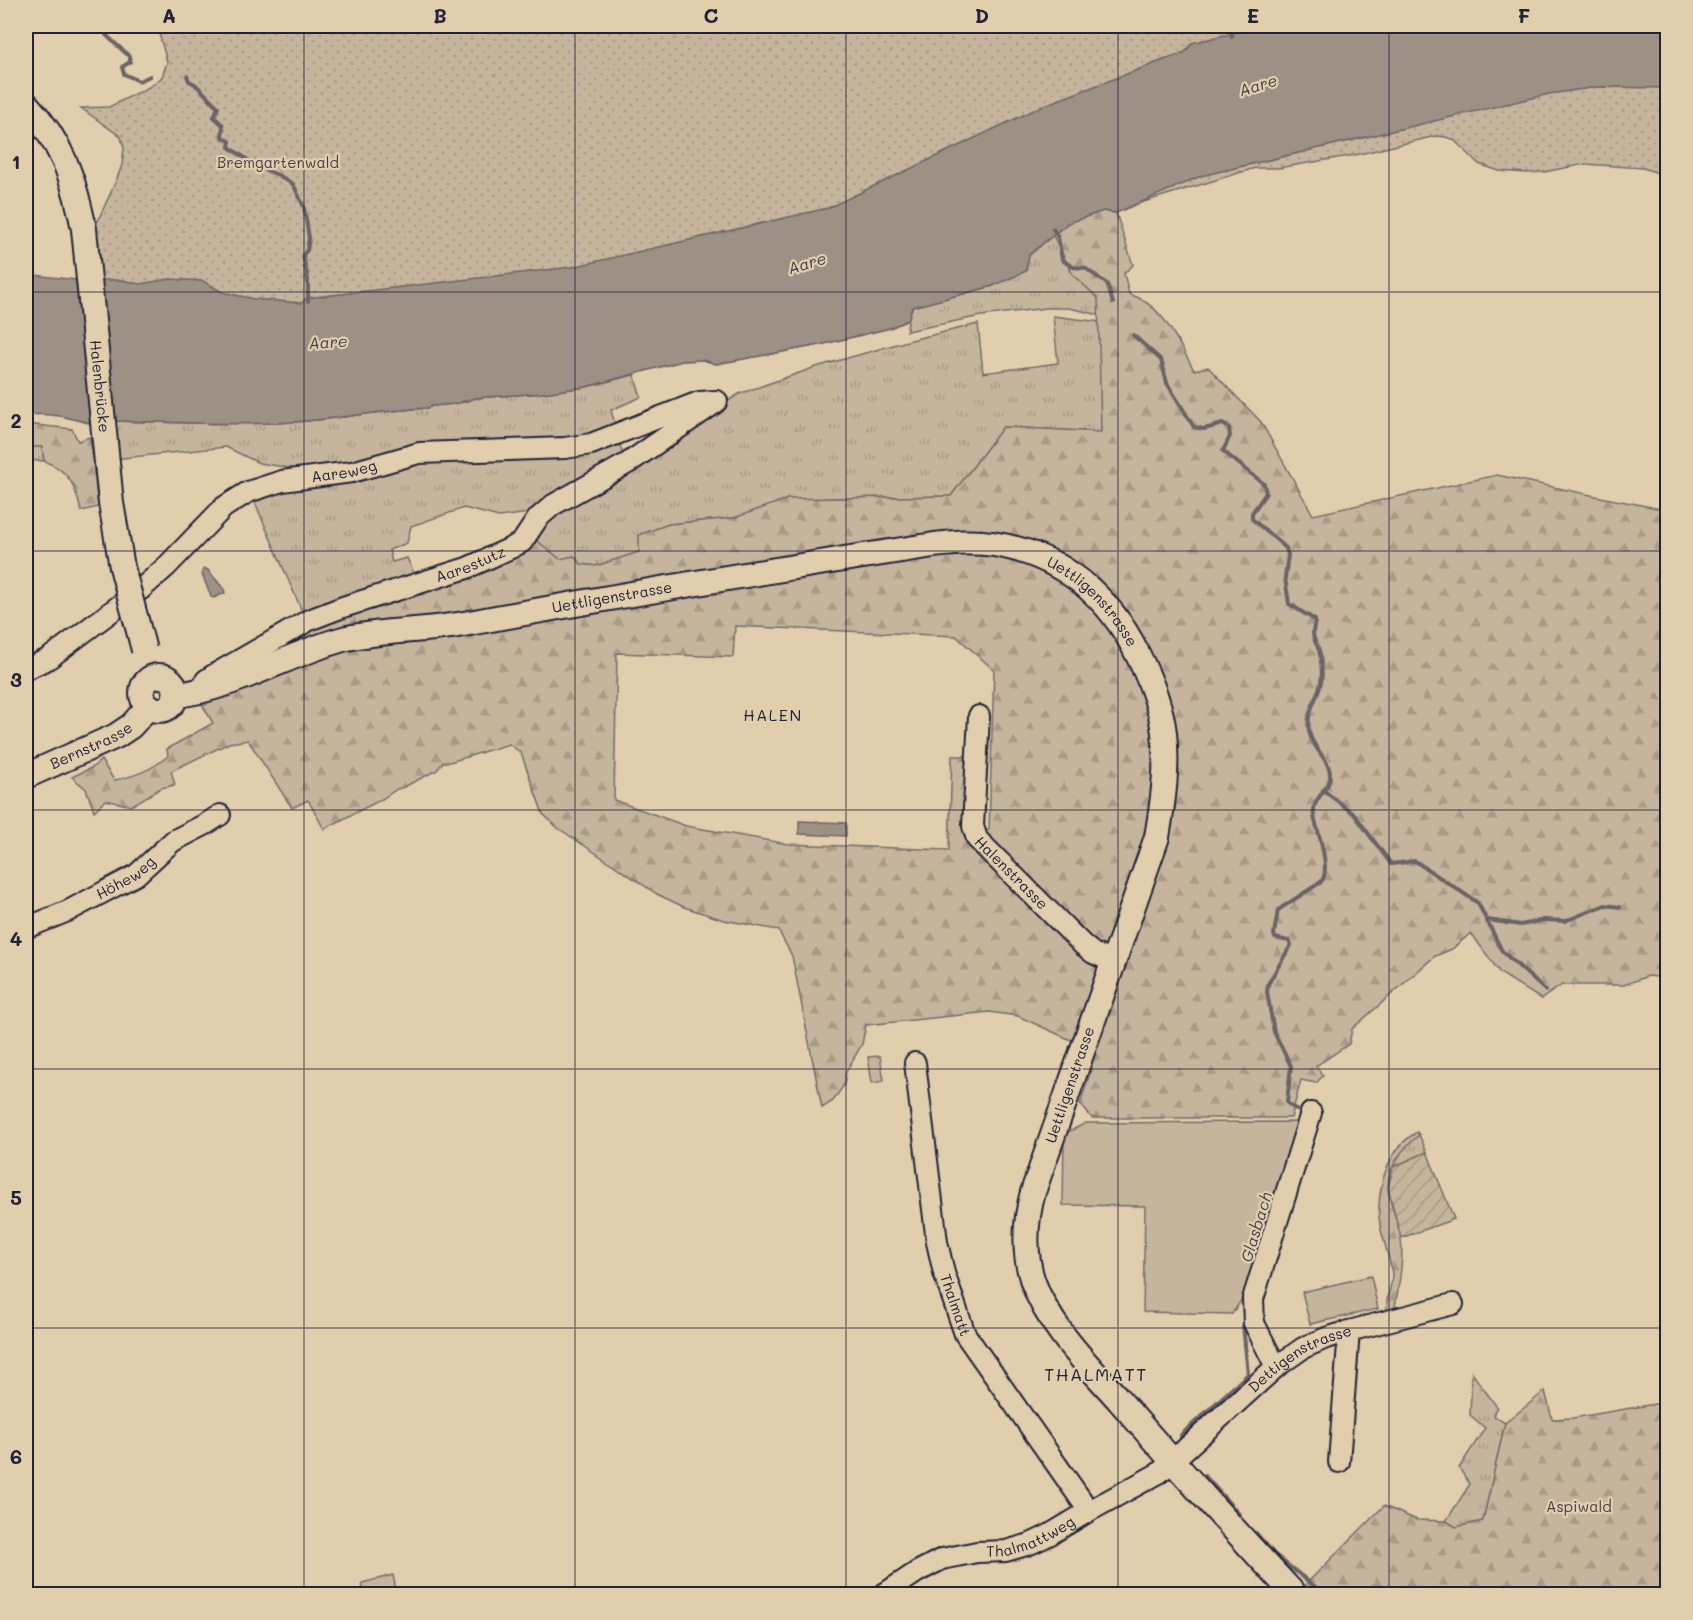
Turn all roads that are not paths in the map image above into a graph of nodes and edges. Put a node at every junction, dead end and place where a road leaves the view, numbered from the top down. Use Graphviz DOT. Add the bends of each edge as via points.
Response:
graph roads {
  1 [pos="26,104"];
  2 [pos="717,401"];
  3 [pos="26,669"];
  4 [pos="153,677"];
  5 [pos="205,690"];
  6 [pos="175,695"];
  7 [pos="149,706"];
  8 [pos="979,716"];
  9 [pos="26,776"];
  10 [pos="220,815"];
  11 [pos="26,928"];
  12 [pos="1113,962"];
  13 [pos="915,1063"];
  14 [pos="1311,1113"];
  15 [pos="1454,1304"];
  16 [pos="1349,1331"];
  17 [pos="1276,1367"];
  18 [pos="1172,1461"];
  19 [pos="1339,1462"];
  20 [pos="1089,1511"];
  21 [pos="884,1594"];
  22 [pos="1294,1594"];
  1 -- 4 [label="main road, Halenbrücke, bridge" via="63,155 84,229 111,503 122,567"];
  2 -- 3 [label="street, Aareweg" via="699,402 591,444 419,453 352,472 282,481 248,492 224,507 140,590 48,659"];
  2 -- 5 [label="street, Aarestutz" via="643,453 554,505 512,549 467,568 309,620 206,680"];
  4 -- 6 [label="main road" via="169,680"];
  4 -- 7 [label="main road" via="142,693"];
  5 -- 6 [label="main road, Uettligenstrasse"];
  5 -- 12 [label="main road, Uettligenstrasse" via="324,645 369,634 444,628 635,592 934,545 966,542 1017,549 1067,572 1110,608 1131,639 1157,700 1164,731 1163,802 1157,837"];
  6 -- 7 [label="main road" via="166,708 157,710"];
  7 -- 9 [label="main road, Bernstrasse" via="116,736"];
  8 -- 12 [label="street, Halenstrasse" via="973,826 977,839 1083,945"];
  10 -- 11 [label="street, Höheweg" via="173,841 136,875"];
  12 -- 18 [label="main road, Uettligenstrasse" via="1033,1192 1026,1231 1028,1259 1034,1284 1056,1323"];
  13 -- 20 [label="street, Thalmatt" via="937,1242 965,1334"];
  14 -- 17 [label="street" via="1253,1299 1254,1323"];
  15 -- 16 [label="street, Dettigenstrasse"];
  16 -- 17 [label="street, Dettigenstrasse" via="1303,1348"];
  16 -- 19 [label="street"];
  17 -- 18 [label="street, Dettigenstrasse"];
  18 -- 20 [label="street, Thalmattweg" via="1159,1473"];
  18 -- 22 [label="main road, Uettligenstrasse"];
  20 -- 21 [label="street, Thalmattweg" via="1018,1548 942,1559"];
}
